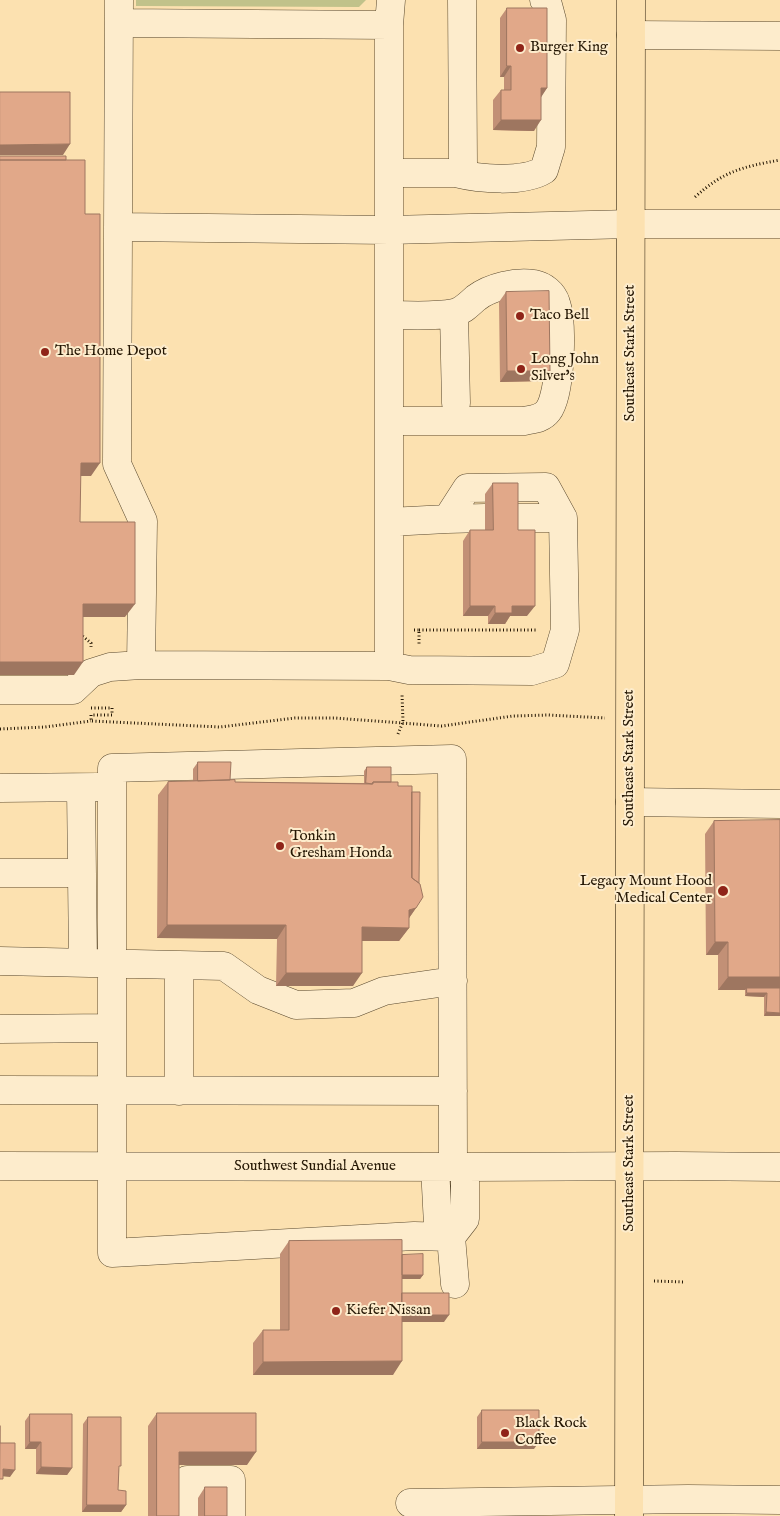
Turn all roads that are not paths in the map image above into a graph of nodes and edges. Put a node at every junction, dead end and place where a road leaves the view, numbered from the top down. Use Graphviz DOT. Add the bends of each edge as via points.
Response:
graph roads {
  1 [pos="462,0"];
  2 [pos="544,0"];
  3 [pos="631,0"];
  4 [pos="119,11"];
  5 [pos="390,13"];
  6 [pos="631,35"];
  7 [pos="780,36"];
  8 [pos="389,173"];
  9 [pos="455,173"];
  10 [pos="631,224"];
  11 [pos="780,224"];
  12 [pos="118,227"];
  13 [pos="389,230"];
  14 [pos="462,309"];
  15 [pos="389,315"];
  16 [pos="456,403"];
  17 [pos="389,421"];
  18 [pos="563,518"];
  19 [pos="447,519"];
  20 [pos="389,522"];
  21 [pos="141,665"];
  22 [pos="389,666"];
  23 [pos="0,690"];
  24 [pos="112,787"];
  25 [pos="0,788"];
  26 [pos="81,788"];
  27 [pos="630,802"];
  28 [pos="780,804"];
  29 [pos="0,873"];
  30 [pos="82,873"];
  31 [pos="0,961"];
  32 [pos="83,963"];
  33 [pos="112,964"];
  34 [pos="179,965"];
  35 [pos="453,981"];
  36 [pos="112,1028"];
  37 [pos="0,1029"];
  38 [pos="0,1090"];
  39 [pos="112,1091"];
  40 [pos="179,1091"];
  41 [pos="453,1091"];
  42 [pos="0,1166"];
  43 [pos="112,1166"];
  44 [pos="630,1166"];
  45 [pos="451,1167"];
  46 [pos="780,1167"];
  47 [pos="451,1237"];
  48 [pos="455,1284"];
  49 [pos="780,1500"];
  50 [pos="410,1503"];
  51 [pos="629,1508"];
  52 [pos="187,1516"];
  53 [pos="231,1516"];
  1 -- 9 [label="street" via="462,164"];
  2 -- 9 [label="street" via="552,20 550,147 544,170 536,175 506,178"];
  3 -- 6 [label="main road, Southeast Stark Street"];
  4 -- 5 [label="street"];
  4 -- 12 [label="street"];
  5 -- 8 [label="street"];
  6 -- 7 [label="street"];
  6 -- 10 [label="main road, Southeast Stark Street"];
  8 -- 9 [label="street"];
  8 -- 13 [label="street"];
  10 -- 11 [label="street"];
  10 -- 13 [label="street"];
  10 -- 27 [label="main road, Southeast Stark Street"];
  12 -- 13 [label="street"];
  12 -- 21 [label="street" via="117,464 142,521"];
  13 -- 15 [label="street"];
  14 -- 15 [label="street"];
  14 -- 16 [label="street"];
  14 -- 17 [label="street" via="476,298 504,286 532,284 550,293 558,313 559,350 558,377 553,402 547,412 524,421"];
  15 -- 17 [label="street"];
  17 -- 20 [label="street"];
  18 -- 19 [label="street"];
  18 -- 19 [label="street" via="546,487 466,488"];
  18 -- 22 [label="street" via="565,630 555,664 532,670 409,670"];
  19 -- 20 [label="street"];
  20 -- 22 [label="street"];
  21 -- 22 [label="street"];
  21 -- 23 [label="street" via="110,666 92,673 73,690"];
  24 -- 26 [label="street"];
  24 -- 33 [label="street"];
  24 -- 35 [label="street" via="112,768 452,759"];
  25 -- 26 [label="street"];
  26 -- 30 [label="street"];
  27 -- 28 [label="street"];
  27 -- 44 [label="main road, Southeast Stark Street"];
  29 -- 30 [label="street"];
  30 -- 32 [label="street"];
  31 -- 32 [label="street"];
  32 -- 33 [label="street"];
  33 -- 34 [label="street"];
  33 -- 36 [label="street"];
  34 -- 35 [label="street" via="224,966 258,990 296,1005 354,1002 384,991"];
  34 -- 40 [label="street"];
  35 -- 41 [label="street"];
  36 -- 37 [label="street"];
  36 -- 39 [label="street"];
  38 -- 39 [label="street"];
  39 -- 40 [label="street"];
  39 -- 43 [label="street"];
  40 -- 41 [label="street"];
  41 -- 45 [label="street"];
  42 -- 43 [label="street, Southwest Sundial Avenue"];
  43 -- 45 [label="street, Southwest Sundial Avenue"];
  43 -- 47 [label="street" via="112,1254 414,1236"];
  44 -- 45 [label="street, Southwest Sundial Avenue"];
  44 -- 46 [label="street, Southwest Sundial Avenue"];
  44 -- 51 [label="main road, Southeast Stark Street"];
  45 -- 47 [label="street" via="438,1225"];
  47 -- 48 [label="street"];
  49 -- 51 [label="street"];
  50 -- 51 [label="street"];
  52 -- 53 [label="street" via="187,1480 231,1480"];
}
